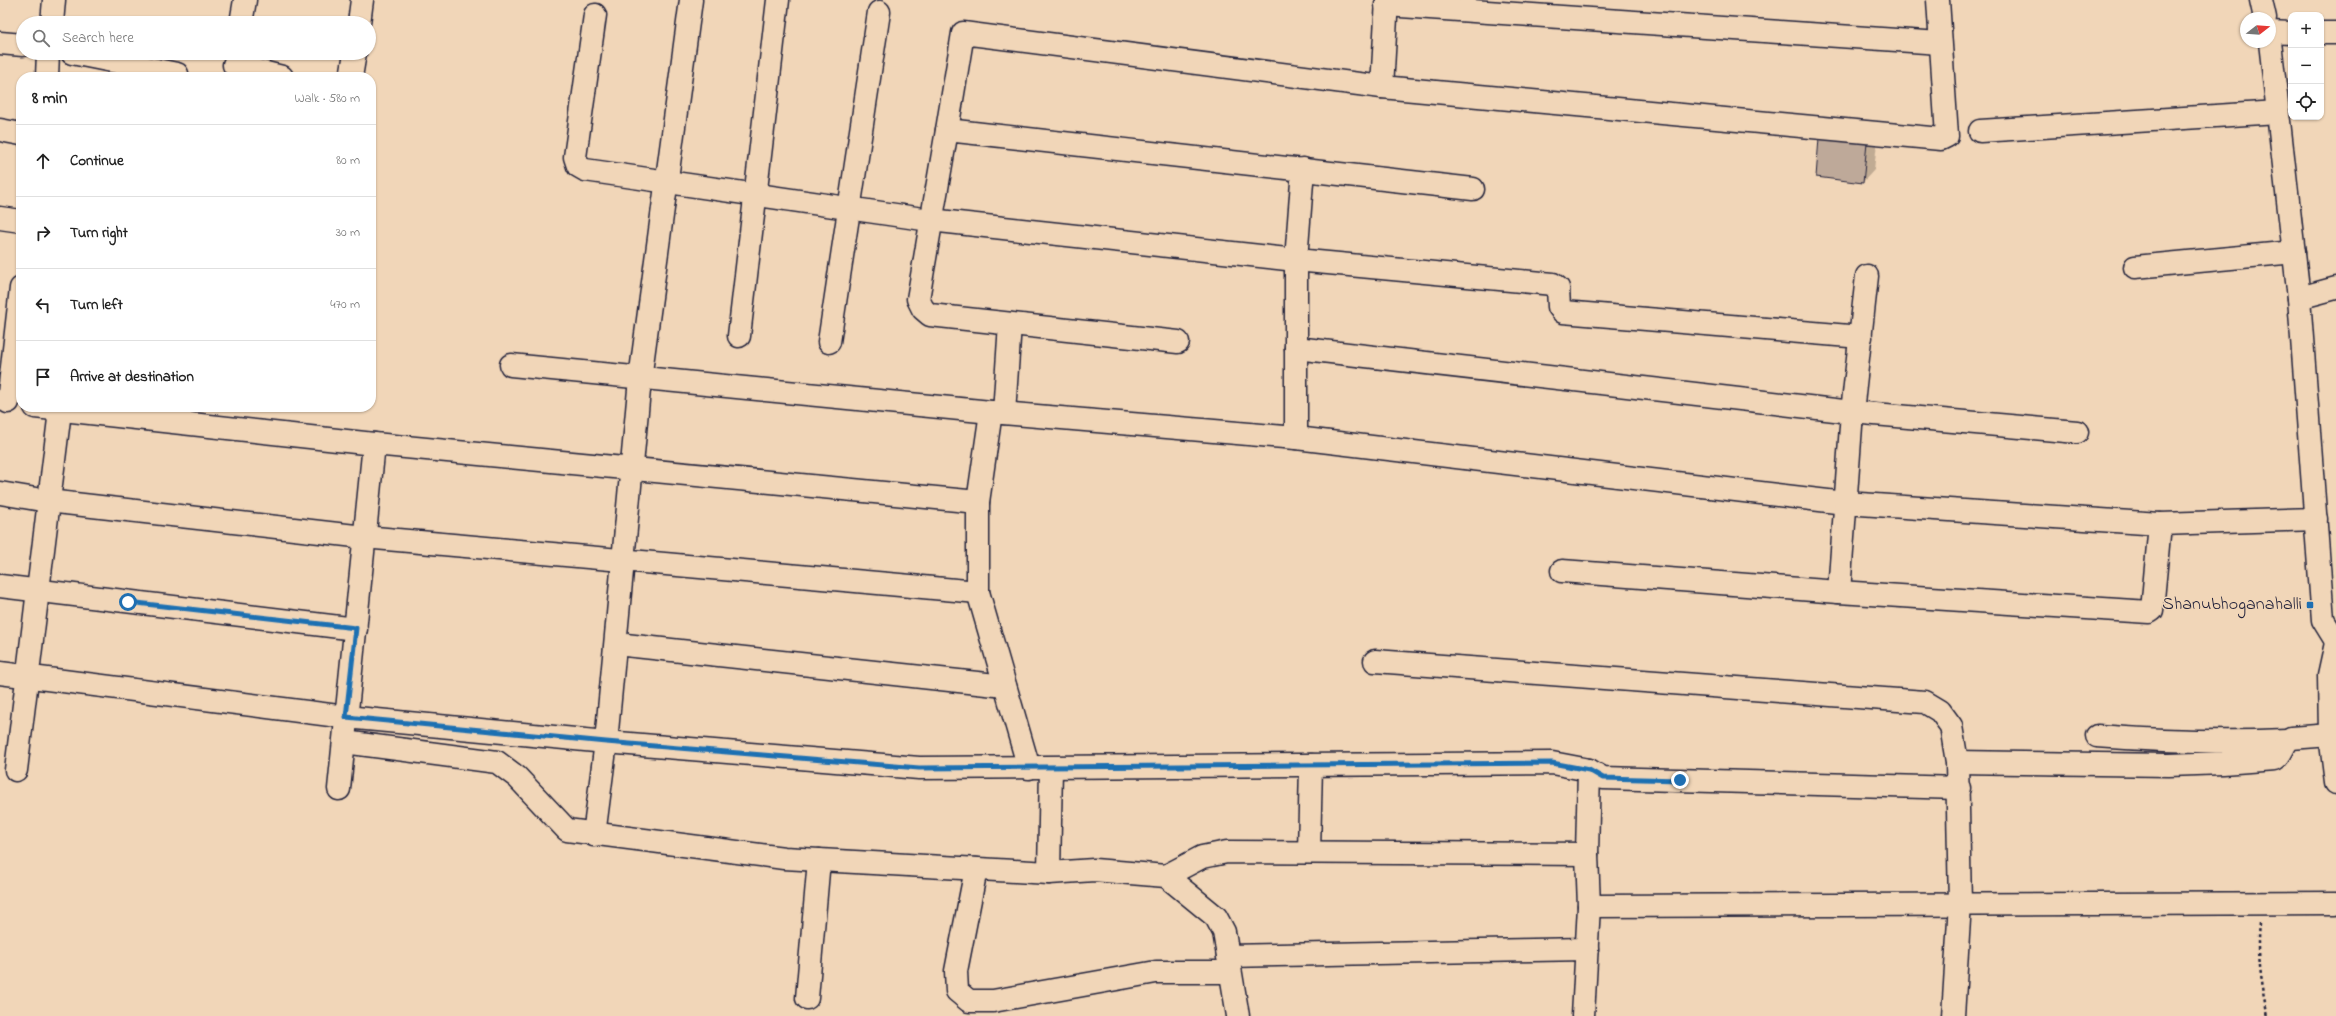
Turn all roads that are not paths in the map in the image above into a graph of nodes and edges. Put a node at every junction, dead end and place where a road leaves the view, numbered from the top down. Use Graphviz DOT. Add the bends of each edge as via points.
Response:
graph roads {
  1 [pos="54,0"];
  2 [pos="246,0"];
  3 [pos="362,0"];
  4 [pos="691,0"];
  5 [pos="778,0"];
  6 [pos="1938,0"];
  7 [pos="2261,0"];
  8 [pos="1387,3"];
  9 [pos="879,12"];
  10 [pos="2264,12"];
  11 [pos="595,15"];
  12 [pos="53,16"];
  13 [pos="243,16"];
  14 [pos="360,16"];
  15 [pos="2276,32"];
  16 [pos="2288,33"];
  17 [pos="2324,33"];
  18 [pos="2336,33"];
  19 [pos="0,43"];
  20 [pos="1940,43"];
  21 [pos="16,44"];
  22 [pos="2271,48"];
  23 [pos="48,60"];
  24 [pos="107,60"];
  25 [pos="354,60"];
  26 [pos="234,65"];
  27 [pos="48,72"];
  28 [pos="166,72"];
  29 [pos="262,72"];
  30 [pos="352,72"];
  31 [pos="1382,87"];
  32 [pos="2278,112"];
  33 [pos="0,130"];
  34 [pos="947,130"];
  35 [pos="1980,131"];
  36 [pos="16,133"];
  37 [pos="1303,169"];
  38 [pos="665,182"];
  39 [pos="1473,189"];
  40 [pos="756,196"];
  41 [pos="847,209"];
  42 [pos="0,218"];
  43 [pos="16,220"];
  44 [pos="930,220"];
  45 [pos="2294,252"];
  46 [pos="1296,260"];
  47 [pos="2135,267"];
  48 [pos="1867,276"];
  49 [pos="2336,288"];
  50 [pos="2299,298"];
  51 [pos="15,300"];
  52 [pos="1010,324"];
  53 [pos="738,336"];
  54 [pos="1861,337"];
  55 [pos="829,342"];
  56 [pos="1178,342"];
  57 [pos="1296,348"];
  58 [pos="511,365"];
  59 [pos="640,379"];
  60 [pos="10,403"];
  61 [pos="60,412"];
  62 [pos="70,412"];
  63 [pos="997,412"];
  64 [pos="1852,412"];
  65 [pos="2077,432"];
  66 [pos="1296,438"];
  67 [pos="374,444"];
  68 [pos="631,469"];
  69 [pos="0,493"];
  70 [pos="48,500"];
  71 [pos="978,502"];
  72 [pos="1845,503"];
  73 [pos="2316,519"];
  74 [pos="2160,524"];
  75 [pos="364,537"];
  76 [pos="624,561"];
  77 [pos="1562,571"];
  78 [pos="0,586"];
  79 [pos="37,592"];
  80 [pos="978,592"];
  81 [pos="1838,592"];
  82 [pos="356,628"];
  83 [pos="2336,642"];
  84 [pos="616,644"];
  85 [pos="1375,661"];
  86 [pos="0,673"];
  87 [pos="28,677"];
  88 [pos="1005,686"];
  89 [pos="346,717"];
  90 [pos="2330,735"];
  91 [pos="2097,736"];
  92 [pos="2287,740"];
  93 [pos="344,742"];
  94 [pos="606,742"];
  95 [pos="1957,762"];
  96 [pos="1311,765"];
  97 [pos="1029,768"];
  98 [pos="1050,768"];
  99 [pos="16,770"];
  100 [pos="1589,770"];
  101 [pos="2336,783"];
  102 [pos="1959,788"];
  103 [pos="339,789"];
  104 [pos="594,835"];
  105 [pos="1309,852"];
  106 [pos="1587,854"];
  107 [pos="819,860"];
  108 [pos="976,869"];
  109 [pos="1049,873"];
  110 [pos="1166,876"];
  111 [pos="1960,903"];
  112 [pos="2336,903"];
  113 [pos="1590,906"];
  114 [pos="1587,949"];
  115 [pos="1229,964"];
  116 [pos="807,998"];
  117 [pos="1238,1016"];
  118 [pos="1583,1016"];
  119 [pos="1953,1016"];
  1 -- 12 [label="street"];
  2 -- 13 [label="street"];
  3 -- 14 [label="street"];
  4 -- 38 [label="street"];
  5 -- 40 [label="street"];
  6 -- 20 [label="street"];
  7 -- 10 [label="street"];
  8 -- 20 [label="street"];
  8 -- 31 [label="street"];
  9 -- 41 [label="street"];
  11 -- 38 [label="street" via="575,157 578,166 586,170"];
  15 -- 16 [label="street"];
  17 -- 18 [label="street"];
  19 -- 21 [label="street"];
  20 -- 31 [label="street" via="1947,136 1941,139"];
  22 -- 32 [label="street"];
  23 -- 27 [label="street"];
  24 -- 28 [label="street"];
  25 -- 30 [label="street"];
  26 -- 29 [label="street"];
  31 -- 34 [label="street" via="962,34"];
  32 -- 35 [label="street"];
  32 -- 45 [label="street"];
  33 -- 36 [label="street"];
  34 -- 37 [label="street"];
  34 -- 44 [label="street"];
  37 -- 39 [label="street"];
  37 -- 46 [label="street"];
  38 -- 40 [label="street"];
  38 -- 59 [label="street"];
  40 -- 41 [label="street"];
  40 -- 53 [label="street"];
  41 -- 44 [label="street"];
  41 -- 55 [label="street"];
  42 -- 43 [label="street"];
  44 -- 46 [label="street"];
  44 -- 52 [label="street" via="918,299 923,309 930,315"];
  45 -- 47 [label="street"];
  45 -- 50 [label="street"];
  46 -- 54 [label="street" via="1553,284 1558,288 1559,307 1563,312"];
  46 -- 57 [label="street"];
  48 -- 54 [label="street"];
  49 -- 50 [label="street"];
  50 -- 73 [label="street"];
  51 -- 60 [label="street"];
  52 -- 56 [label="street"];
  52 -- 63 [label="street"];
  54 -- 64 [label="street"];
  57 -- 64 [label="street"];
  57 -- 66 [label="street"];
  58 -- 59 [label="street"];
  59 -- 63 [label="street"];
  59 -- 68 [label="street"];
  61 -- 70 [label="street"];
  62 -- 67 [label="street"];
  63 -- 66 [label="street"];
  63 -- 71 [label="street"];
  64 -- 65 [label="street"];
  64 -- 72 [label="street"];
  66 -- 72 [label="street"];
  67 -- 68 [label="street"];
  67 -- 75 [label="street"];
  68 -- 71 [label="street"];
  68 -- 76 [label="street"];
  69 -- 70 [label="street"];
  70 -- 75 [label="street"];
  70 -- 79 [label="street"];
  71 -- 80 [label="street"];
  72 -- 74 [label="street"];
  72 -- 81 [label="street"];
  73 -- 74 [label="street"];
  73 -- 83 [label="street" via="2323,620"];
  74 -- 81 [label="street" via="2152,610 2148,612"];
  75 -- 76 [label="street"];
  75 -- 82 [label="street"];
  76 -- 80 [label="street"];
  76 -- 84 [label="street"];
  77 -- 81 [label="street"];
  78 -- 79 [label="street"];
  79 -- 82 [label="street"];
  79 -- 87 [label="street"];
  80 -- 88 [label="street"];
  82 -- 89 [label="street"];
  83 -- 90 [label="street" via="2328,675"];
  84 -- 88 [label="street"];
  84 -- 94 [label="street"];
  85 -- 95 [label="street" via="1925,702 1940,711 1952,726"];
  86 -- 87 [label="street"];
  87 -- 89 [label="street"];
  87 -- 99 [label="street"];
  88 -- 97 [label="street"];
  89 -- 93 [label="street"];
  89 -- 94 [label="street"];
  90 -- 92 [label="street"];
  90 -- 101 [label="street"];
  91 -- 92 [label="street" via="2176,742"];
  92 -- 95 [label="street" via="2280,755 2275,759 2222,763"];
  93 -- 103 [label="street"];
  93 -- 104 [label="street" via="497,762 517,777 566,830"];
  94 -- 97 [label="street" via="919,768"];
  94 -- 104 [label="street"];
  95 -- 102 [label="street"];
  96 -- 98 [label="street"];
  96 -- 100 [label="street" via="1552,763"];
  96 -- 105 [label="street"];
  97 -- 98 [label="street"];
  98 -- 109 [label="street"];
  100 -- 102 [label="street" via="1603,778"];
  100 -- 106 [label="street"];
  102 -- 111 [label="street"];
  104 -- 107 [label="street"];
  105 -- 106 [label="street"];
  105 -- 110 [label="street" via="1227,852 1202,857"];
  106 -- 113 [label="street"];
  107 -- 108 [label="street"];
  107 -- 116 [label="street"];
  108 -- 109 [label="street"];
  108 -- 115 [label="street" via="956,972 957,991 969,1002 993,1001 1156,972"];
  109 -- 110 [label="street" via="1094,870"];
  110 -- 115 [label="street" via="1216,917 1224,932"];
  111 -- 112 [label="street"];
  111 -- 113 [label="street"];
  111 -- 119 [label="street"];
  113 -- 114 [label="street"];
  114 -- 115 [label="street"];
  114 -- 118 [label="street"];
  115 -- 117 [label="street"];
}
